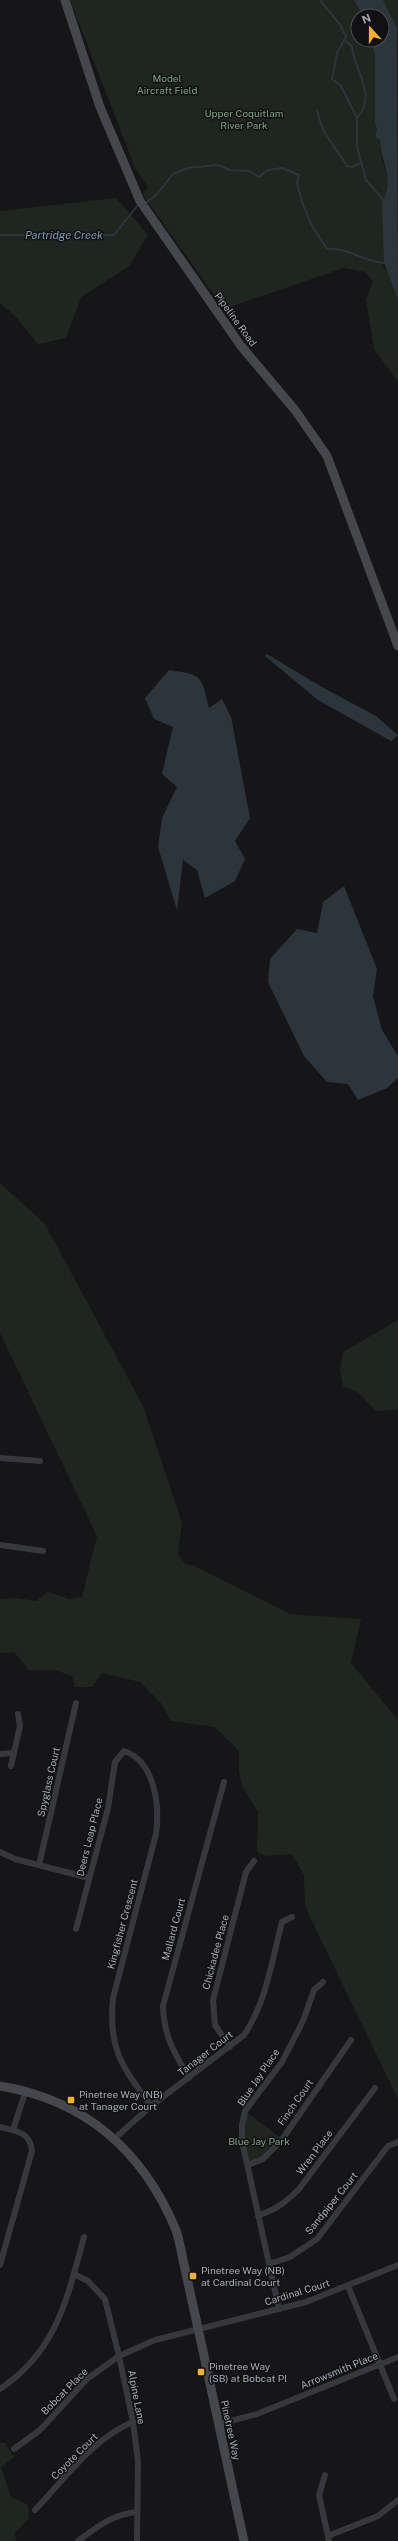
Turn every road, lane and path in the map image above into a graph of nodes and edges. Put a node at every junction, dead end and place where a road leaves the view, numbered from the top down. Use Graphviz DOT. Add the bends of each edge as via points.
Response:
graph roads {
  1 [pos="65,0"];
  2 [pos="398,646"];
  3 [pos="0,1458"];
  4 [pos="40,1460"];
  5 [pos="0,1545"];
  6 [pos="43,1551"];
  7 [pos="76,1703"];
  8 [pos="18,1714"];
  9 [pos="124,1751"];
  10 [pos="0,1754"];
  11 [pos="13,1754"];
  12 [pos="11,1766"];
  13 [pos="224,1782"];
  14 [pos="0,1852"];
  15 [pos="254,1860"];
  16 [pos="39,1865"];
  17 [pos="89,1878"];
  18 [pos="292,1917"];
  19 [pos="76,1929"];
  20 [pos="323,1982"];
  21 [pos="351,2040"];
  22 [pos="230,2047"];
  23 [pos="189,2078"];
  24 [pos="0,2086"];
  25 [pos="374,2088"];
  26 [pos="26,2090"];
  27 [pos="151,2106"];
  28 [pos="0,2127"];
  29 [pos="13,2130"];
  30 [pos="114,2139"];
  31 [pos="398,2142"];
  32 [pos="248,2165"];
  33 [pos="258,2215"];
  34 [pos="84,2237"];
  35 [pos="269,2264"];
  36 [pos="0,2265"];
  37 [pos="398,2265"];
  38 [pos="74,2274"];
  39 [pos="348,2286"];
  40 [pos="279,2309"];
  41 [pos="198,2329"];
  42 [pos="119,2356"];
  43 [pos="398,2357"];
  44 [pos="379,2365"];
  45 [pos="0,2389"];
  46 [pos="394,2399"];
  47 [pos="133,2422"];
  48 [pos="219,2424"];
  49 [pos="14,2449"];
  50 [pos="325,2475"];
  51 [pos="398,2500"];
  52 [pos="35,2510"];
  53 [pos="136,2512"];
  54 [pos="328,2538"];
  55 [pos="78,2541"];
  56 [pos="136,2541"];
  57 [pos="244,2541"];
  1 -- 2 [label="street, Pipeline Road" via="100,107 140,200 240,346 295,410 327,456"];
  3 -- 4 [label="street"];
  5 -- 6 [label="street"];
  7 -- 16 [label="street, Spyglass Court"];
  8 -- 11 [label="street" via="20,1726"];
  9 -- 17 [label="street, Deers Leap Place" via="115,1762 108,1808"];
  9 -- 27 [label="street, Kingfisher Crescent" via="133,1754 145,1770 156,1795 159,1814 113,1998 111,2023 117,2054 125,2071"];
  10 -- 11 [label="street"];
  11 -- 12 [label="street"];
  13 -- 23 [label="street, Mallard Court" via="163,2006 168,2042"];
  14 -- 16 [label="street"];
  15 -- 22 [label="street, Chickadee Place" via="246,1872 213,2000 215,2025"];
  16 -- 17 [label="street"];
  17 -- 19 [label="street, Deers Leap Place"];
  18 -- 22 [label="street, Tanager Court" via="282,1922 253,2021 244,2035"];
  20 -- 32 [label="street, Blue Jay Place" via="314,1990 303,2021 282,2062 245,2112 242,2130"];
  21 -- 32 [label="street, Finch Court" via="281,2140 263,2160"];
  22 -- 23 [label="street, Tanager Court"];
  23 -- 27 [label="street, Tanager Court"];
  24 -- 26 [label="street, Pinetree Way"];
  25 -- 33 [label="street, Wren Place" via="299,2189 288,2201"];
  26 -- 29 [label="street"];
  26 -- 30 [label="street, Pinetree Way" via="50,2098 89,2118"];
  27 -- 30 [label="street, Tanager Court"];
  28 -- 29 [label="street"];
  29 -- 36 [label="street" via="25,2134 31,2140 32,2151"];
  30 -- 41 [label="street, Pinetree Way" via="138,2163 153,2184 176,2232"];
  31 -- 35 [label="street, Sandpiper Court" via="388,2146 317,2239 290,2257"];
  32 -- 33 [label="street, Blue Jay Place"];
  33 -- 35 [label="street, Blue Jay Place"];
  34 -- 38 [label="street"];
  35 -- 40 [label="street, Blue Jay Place"];
  37 -- 39 [label="street, Cardinal Court"];
  38 -- 42 [label="street, Alpine Lane" via="88,2281 105,2299"];
  38 -- 45 [label="street" via="64,2309 53,2333 40,2353"];
  39 -- 40 [label="street, Cardinal Court"];
  39 -- 44 [label="street"];
  40 -- 41 [label="street, Cardinal Court"];
  41 -- 42 [label="street, Bobcat Place" via="155,2340"];
  41 -- 48 [label="street, Pinetree Way"];
  42 -- 47 [label="street, Alpine Lane"];
  42 -- 49 [label="street, Bobcat Place" via="87,2379 40,2430"];
  43 -- 44 [label="street, Arrowsmith Place"];
  44 -- 46 [label="street"];
  44 -- 48 [label="street, Arrowsmith Place" via="257,2414"];
  47 -- 52 [label="street, Coyote Court" via="116,2429 102,2440"];
  47 -- 53 [label="street, Alpine Lane" via="138,2462"];
  48 -- 57 [label="street, Pinetree Way"];
  50 -- 54 [label="street" via="319,2495"];
  51 -- 54 [label="street" via="378,2516"];
  53 -- 55 [label="street" via="121,2513 108,2519"];
  53 -- 56 [label="street, Alpine Lane"];
}
